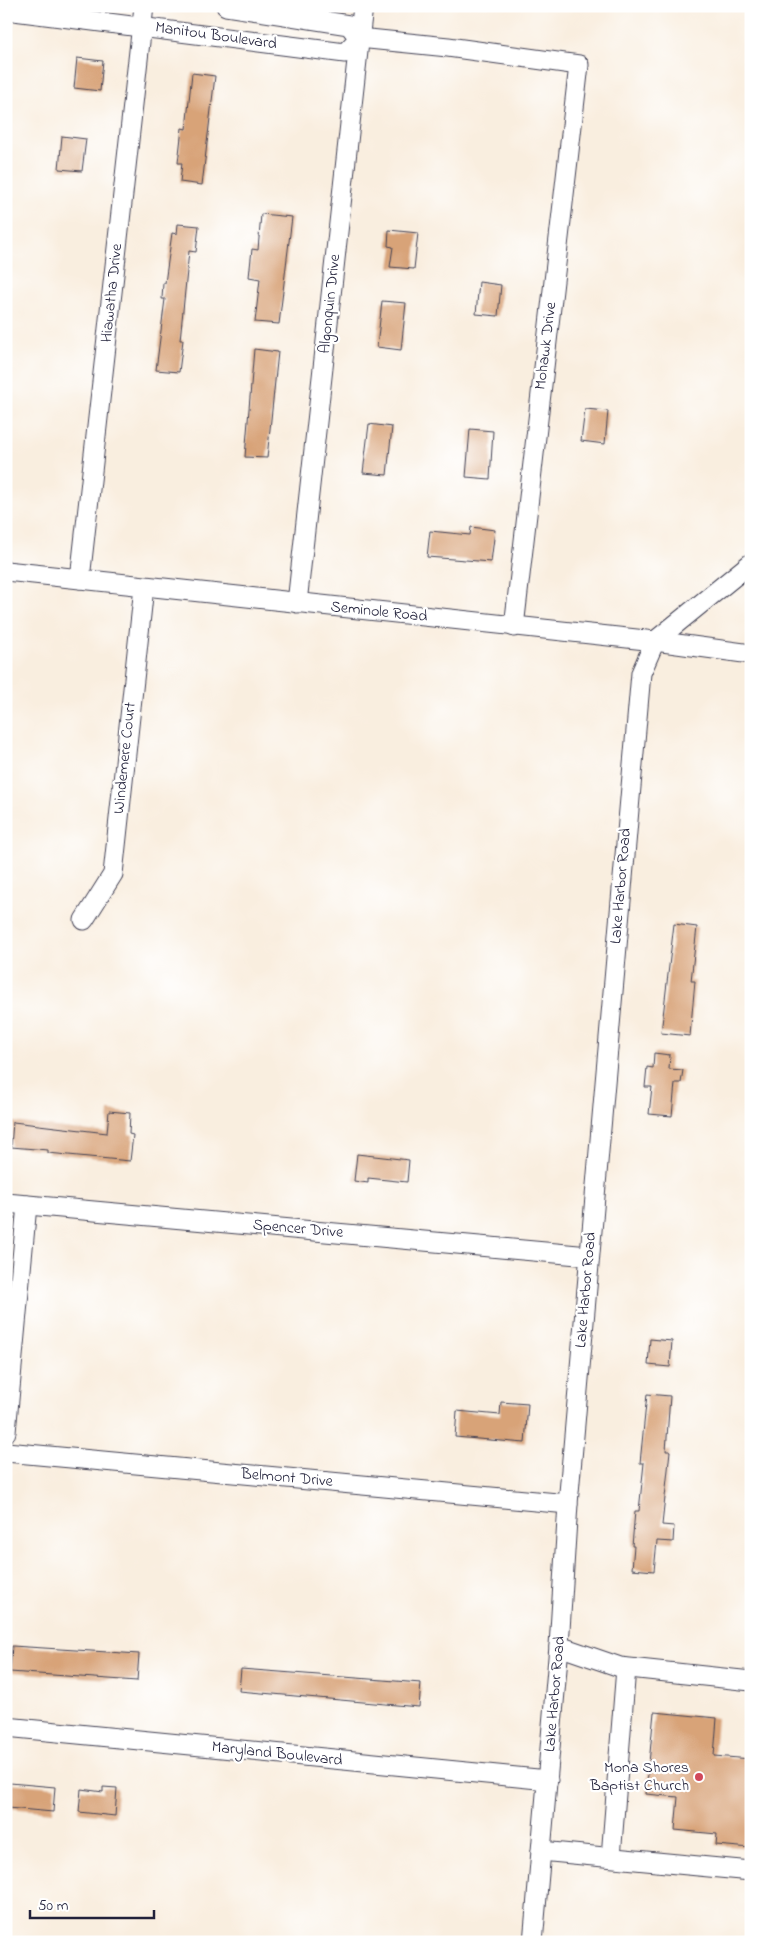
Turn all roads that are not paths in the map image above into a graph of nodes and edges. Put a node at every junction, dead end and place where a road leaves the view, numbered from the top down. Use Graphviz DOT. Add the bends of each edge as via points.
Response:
graph roads {
  1 [pos="144,6"];
  2 [pos="226,6"];
  3 [pos="362,6"];
  4 [pos="6,10"];
  5 [pos="141,26"];
  6 [pos="359,38"];
  7 [pos="751,563"];
  8 [pos="6,571"];
  9 [pos="80,579"];
  10 [pos="144,587"];
  11 [pos="297,603"];
  12 [pos="514,627"];
  13 [pos="655,641"];
  14 [pos="751,654"];
  15 [pos="84,920"];
  16 [pos="6,1203"];
  17 [pos="27,1204"];
  18 [pos="589,1256"];
  19 [pos="6,1432"];
  20 [pos="6,1452"];
  21 [pos="568,1504"];
  22 [pos="559,1646"];
  23 [pos="626,1668"];
  24 [pos="751,1681"];
  25 [pos="6,1727"];
  26 [pos="548,1780"];
  27 [pos="542,1852"];
  28 [pos="611,1857"];
  29 [pos="751,1871"];
  30 [pos="533,1942"];
  1 -- 5 [label="street, Hiawatha Drive"];
  2 -- 6 [label="street, Manitou Boulevard" via="349,25"];
  3 -- 6 [label="street, Algonquin Drive"];
  4 -- 5 [label="street, Manitou Boulevard"];
  5 -- 6 [label="street, Manitou Boulevard" via="345,54"];
  5 -- 9 [label="street, Hiawatha Drive"];
  6 -- 11 [label="street, Algonquin Drive"];
  6 -- 12 [label="street, Mohawk Drive" via="578,65"];
  7 -- 13 [label="street"];
  8 -- 9 [label="street, Seminole Road"];
  9 -- 10 [label="street, Seminole Road"];
  10 -- 11 [label="street, Seminole Road"];
  10 -- 15 [label="street, Windemere Court" via="113,874"];
  11 -- 12 [label="street, Seminole Road"];
  12 -- 13 [label="street, Seminole Road"];
  13 -- 14 [label="street, Seminole Road"];
  13 -- 18 [label="street, Lake Harbor Road" via="640,682"];
  16 -- 17 [label="street, Spencer Drive"];
  17 -- 18 [label="street, Spencer Drive"];
  17 -- 19 [label="street"];
  18 -- 21 [label="street, Lake Harbor Road"];
  20 -- 21 [label="street, Belmont Drive"];
  21 -- 22 [label="street, Lake Harbor Road"];
  22 -- 23 [label="street"];
  22 -- 26 [label="street, Lake Harbor Road"];
  23 -- 24 [label="street"];
  23 -- 28 [label="street"];
  25 -- 26 [label="street, Maryland Boulevard"];
  26 -- 27 [label="street, Lake Harbor Road"];
  27 -- 28 [label="street"];
  27 -- 30 [label="street, Lake Harbor Road"];
  28 -- 29 [label="street"];
}
